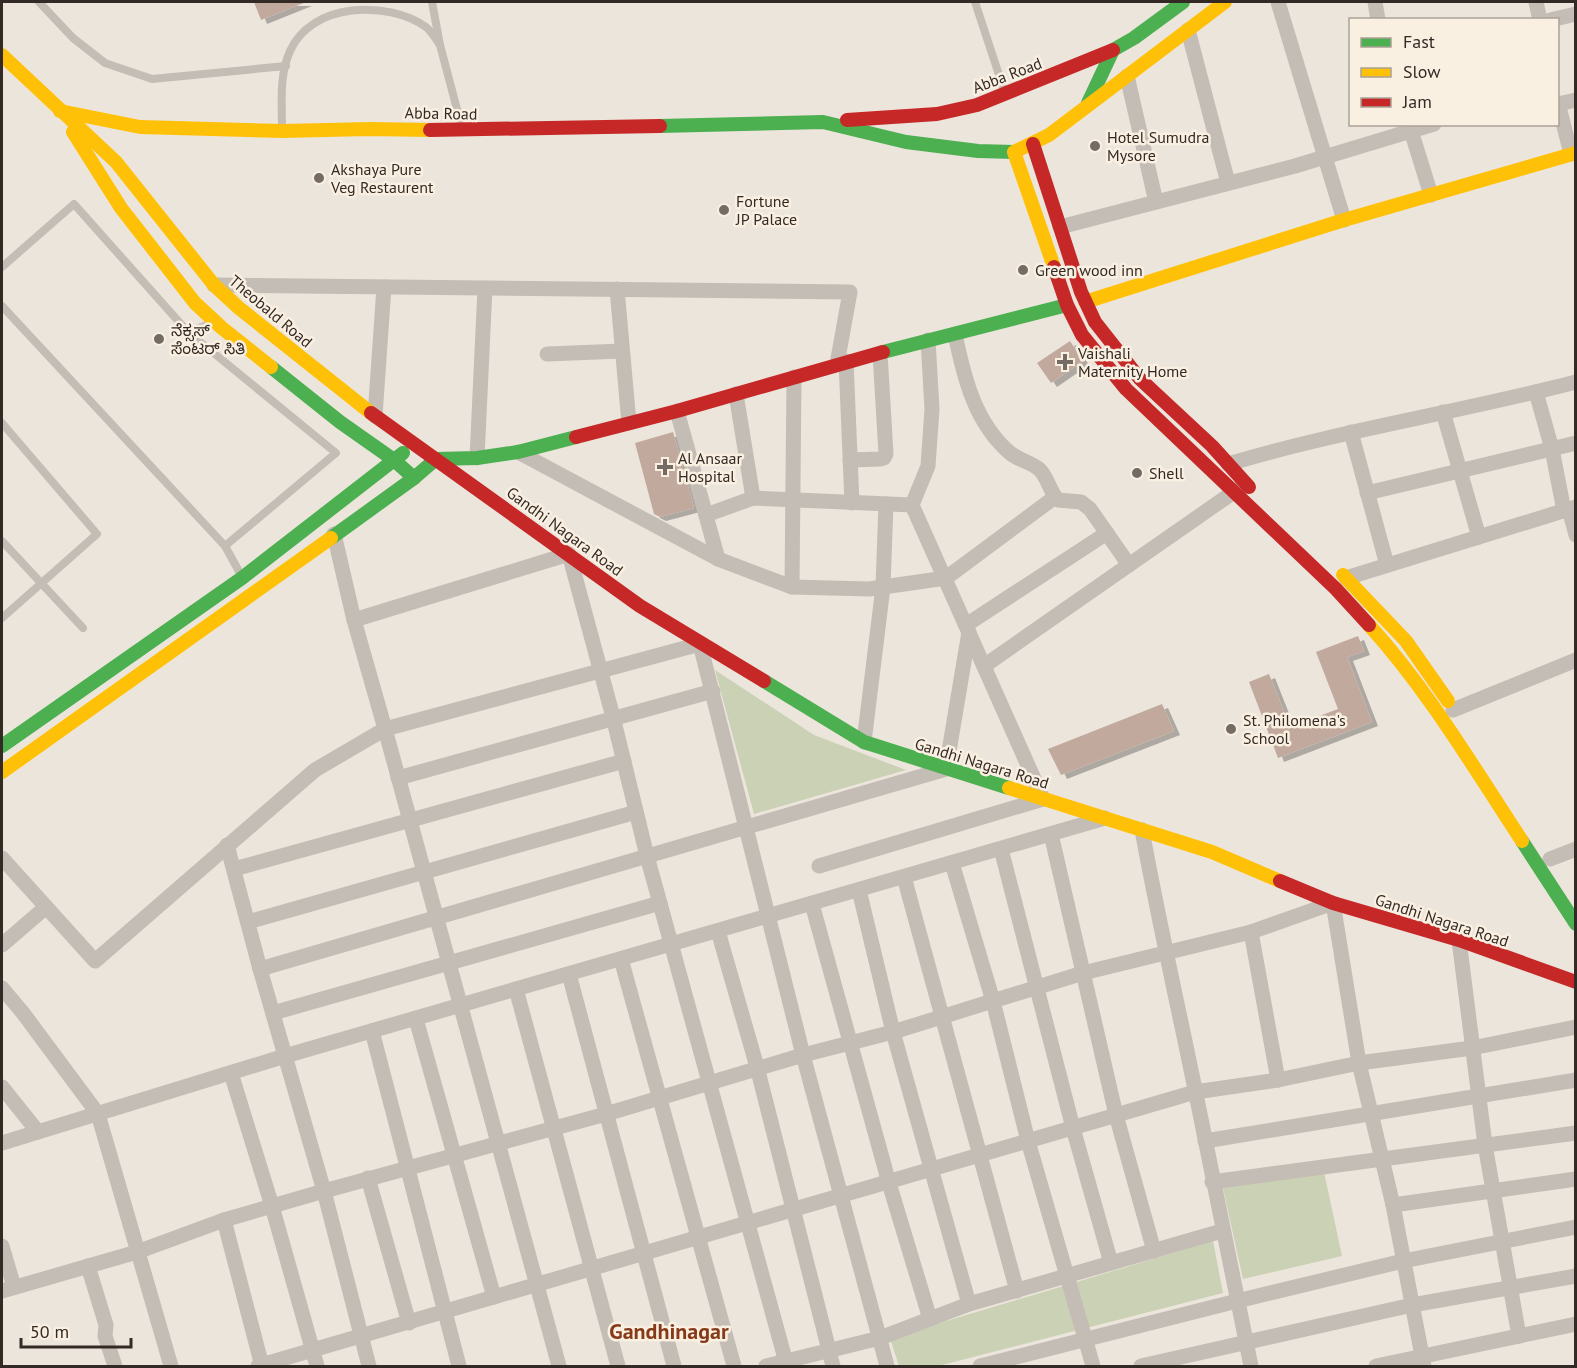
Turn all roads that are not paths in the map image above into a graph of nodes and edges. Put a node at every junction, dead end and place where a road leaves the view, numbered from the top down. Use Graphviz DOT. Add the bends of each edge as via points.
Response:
graph roads {
  1 [pos="39,2"];
  2 [pos="432,2"];
  3 [pos="975,2"];
  4 [pos="1183,2"];
  5 [pos="1225,2"];
  6 [pos="1278,2"];
  7 [pos="1375,2"];
  8 [pos="1536,2"];
  9 [pos="1575,14"];
  10 [pos="1378,18"];
  11 [pos="1540,18"];
  12 [pos="1558,18"];
  13 [pos="1188,30"];
  14 [pos="440,45"];
  15 [pos="1113,50"];
  16 [pos="2,54"];
  17 [pos="286,66"];
  18 [pos="1127,76"];
  19 [pos="1005,94"];
  20 [pos="1575,100"];
  21 [pos="1559,103"];
  22 [pos="1559,106"];
  23 [pos="1086,107"];
  24 [pos="60,111"];
  25 [pos="823,122"];
  26 [pos="1410,128"];
  27 [pos="282,131"];
  28 [pos="463,131"];
  29 [pos="1033,144"];
  30 [pos="1014,152"];
  31 [pos="1573,153"];
  32 [pos="1325,157"];
  33 [pos="1228,183"];
  34 [pos="1431,195"];
  35 [pos="1156,202"];
  36 [pos="1344,220"];
  37 [pos="1060,227"];
  38 [pos="2,267"];
  39 [pos="214,285"];
  40 [pos="384,287"];
  41 [pos="485,288"];
  42 [pos="617,289"];
  43 [pos="1085,302"];
  44 [pos="1067,305"];
  45 [pos="2,306"];
  46 [pos="215,322"];
  47 [pos="188,332"];
  48 [pos="955,334"];
  49 [pos="928,340"];
  50 [pos="622,351"];
  51 [pos="880,353"];
  52 [pos="547,354"];
  53 [pos="842,362"];
  54 [pos="794,376"];
  55 [pos="1575,382"];
  56 [pos="1536,392"];
  57 [pos="736,394"];
  58 [pos="677,411"];
  59 [pos="1443,411"];
  60 [pos="375,416"];
  61 [pos="2,423"];
  62 [pos="629,423"];
  63 [pos="1351,432"];
  64 [pos="1575,443"];
  65 [pos="415,444"];
  66 [pos="1552,449"];
  67 [pos="518,452"];
  68 [pos="477,458"];
  69 [pos="436,459"];
  70 [pos="394,460"];
  71 [pos="850,460"];
  72 [pos="1228,464"];
  73 [pos="1460,471"];
  74 [pos="414,478"];
  75 [pos="1239,488"];
  76 [pos="1367,493"];
  77 [pos="1055,497"];
  78 [pos="753,498"];
  79 [pos="792,500"];
  80 [pos="1262,500"];
  81 [pos="852,503"];
  82 [pos="886,504"];
  83 [pos="912,505"];
  84 [pos="1570,509"];
  85 [pos="706,515"];
  86 [pos="1107,533"];
  87 [pos="334,534"];
  88 [pos="1575,535"];
  89 [pos="1479,537"];
  90 [pos="2,541"];
  91 [pos="225,546"];
  92 [pos="569,554"];
  93 [pos="718,559"];
  94 [pos="1330,562"];
  95 [pos="1129,565"];
  96 [pos="1387,565"];
  97 [pos="242,578"];
  98 [pos="1346,578"];
  99 [pos="946,579"];
  100 [pos="41,583"];
  101 [pos="792,587"];
  102 [pos="883,587"];
  103 [pos="2,618"];
  104 [pos="354,621"];
  105 [pos="83,628"];
  106 [pos="968,629"];
  107 [pos="700,644"];
  108 [pos="1575,660"];
  109 [pos="984,666"];
  110 [pos="601,671"];
  111 [pos="713,691"];
  112 [pos="1456,714"];
  113 [pos="614,717"];
  114 [pos="385,729"];
  115 [pos="864,742"];
  116 [pos="2,746"];
  117 [pos="624,761"];
  118 [pos="946,769"];
  119 [pos="2,771"];
  120 [pos="398,778"];
  121 [pos="1043,799"];
  122 [pos="636,812"];
  123 [pos="1105,818"];
  124 [pos="409,820"];
  125 [pos="746,827"];
  126 [pos="1142,830"];
  127 [pos="1051,834"];
  128 [pos="227,845"];
  129 [pos="1001,849"];
  130 [pos="1575,849"];
  131 [pos="1547,854"];
  132 [pos="647,856"];
  133 [pos="2,858"];
  134 [pos="952,863"];
  135 [pos="819,866"];
  136 [pos="234,869"];
  137 [pos="424,873"];
  138 [pos="904,877"];
  139 [pos="859,890"];
  140 [pos="1575,899"];
  141 [pos="660,903"];
  142 [pos="1334,903"];
  143 [pos="812,904"];
  144 [pos="46,907"];
  145 [pos="768,916"];
  146 [pos="436,918"];
  147 [pos="248,922"];
  148 [pos="1575,924"];
  149 [pos="718,931"];
  150 [pos="1251,932"];
  151 [pos="1458,940"];
  152 [pos="671,944"];
  153 [pos="2,945"];
  154 [pos="1165,952"];
  155 [pos="621,959"];
  156 [pos="450,964"];
  157 [pos="260,969"];
  158 [pos="1083,973"];
  159 [pos="569,974"];
  160 [pos="1575,982"];
  161 [pos="1037,987"];
  162 [pos="2,988"];
  163 [pos="516,989"];
  164 [pos="993,1001"];
  165 [pos="461,1005"];
  166 [pos="273,1013"];
  167 [pos="942,1017"];
  168 [pos="416,1018"];
  169 [pos="1575,1027"];
  170 [pos="372,1031"];
  171 [pos="893,1032"];
  172 [pos="851,1043"];
  173 [pos="1472,1048"];
  174 [pos="803,1055"];
  175 [pos="285,1056"];
  176 [pos="1359,1063"];
  177 [pos="757,1069"];
  178 [pos="231,1073"];
  179 [pos="1278,1080"];
  180 [pos="1575,1080"];
  181 [pos="709,1083"];
  182 [pos="2,1088"];
  183 [pos="1196,1092"];
  184 [pos="1479,1096"];
  185 [pos="658,1098"];
  186 [pos="1370,1113"];
  187 [pos="99,1114"];
  188 [pos="606,1114"];
  189 [pos="1116,1115"];
  190 [pos="554,1128"];
  191 [pos="1073,1128"];
  192 [pos="38,1132"];
  193 [pos="1575,1133"];
  194 [pos="1028,1141"];
  195 [pos="1205,1141"];
  196 [pos="2,1143"];
  197 [pos="499,1143"];
  198 [pos="1485,1144"];
  199 [pos="452,1156"];
  200 [pos="979,1156"];
  201 [pos="1381,1158"];
  202 [pos="406,1168"];
  203 [pos="932,1170"];
  204 [pos="368,1179"];
  205 [pos="1575,1179"];
  206 [pos="1212,1182"];
  207 [pos="889,1183"];
  208 [pos="1493,1190"];
  209 [pos="324,1191"];
  210 [pos="841,1197"];
  211 [pos="1393,1204"];
  212 [pos="272,1206"];
  213 [pos="794,1211"];
  214 [pos="224,1220"];
  215 [pos="748,1224"];
  216 [pos="1575,1227"];
  217 [pos="1222,1232"];
  218 [pos="697,1239"];
  219 [pos="1502,1242"];
  220 [pos="2,1246"];
  221 [pos="1154,1251"];
  222 [pos="137,1252"];
  223 [pos="643,1254"];
  224 [pos="1403,1261"];
  225 [pos="1111,1263"];
  226 [pos="88,1266"];
  227 [pos="593,1269"];
  228 [pos="1068,1276"];
  229 [pos="1575,1276"];
  230 [pos="537,1286"];
  231 [pos="1510,1287"];
  232 [pos="8,1289"];
  233 [pos="1017,1291"];
  234 [pos="494,1298"];
  235 [pos="1237,1301"];
  236 [pos="969,1304"];
  237 [pos="1412,1305"];
  238 [pos="446,1312"];
  239 [pos="930,1319"];
  240 [pos="409,1323"];
  241 [pos="1575,1324"];
  242 [pos="362,1336"];
  243 [pos="1519,1336"];
  244 [pos="880,1338"];
  245 [pos="1085,1340"];
  246 [pos="1246,1342"];
  247 [pos="312,1351"];
  248 [pos="829,1351"];
  249 [pos="1423,1362"];
  250 [pos="786,1364"];
  251 [pos="115,1366"];
  252 [pos="171,1366"];
  253 [pos="261,1366"];
  254 [pos="317,1366"];
  255 [pos="369,1366"];
  256 [pos="459,1366"];
  257 [pos="559,1366"];
  258 [pos="618,1366"];
  259 [pos="674,1366"];
  260 [pos="734,1366"];
  261 [pos="766,1366"];
  262 [pos="833,1366"];
  263 [pos="887,1366"];
  264 [pos="980,1366"];
  265 [pos="1093,1366"];
  266 [pos="1141,1366"];
  267 [pos="1251,1366"];
  268 [pos="1376,1366"];
  1 -- 17 [label="lane" via="73,38 105,63 152,79"];
  2 -- 14 [label="lane"];
  3 -- 19 [label="lane"];
  4 -- 15 [label="main road, Abba Road"];
  5 -- 13 [label="main road"];
  6 -- 32 [label="street"];
  7 -- 10 [label="street"];
  8 -- 11 [label="street"];
  9 -- 12 [label="street"];
  13 -- 18 [label="main road"];
  13 -- 33 [label="street"];
  14 -- 17 [label="lane" via="428,28 404,14 379,6 355,7 328,14 311,25 296,41"];
  14 -- 28 [label="lane"];
  15 -- 19 [label="main road, Abba Road"];
  15 -- 23 [label="main road"];
  16 -- 24 [label="main road, Theobald Road"];
  17 -- 27 [label="lane"];
  18 -- 23 [label="main road"];
  18 -- 35 [label="street"];
  19 -- 25 [label="main road, Abba Road" via="937,114"];
  20 -- 21 [label="street"];
  22 -- 31 [label="street"];
  23 -- 29 [label="main road"];
  24 -- 27 [label="main road, Abba Road" via="140,127"];
  24 -- 39 [label="main road, Theobald Road" via="116,162"];
  24 -- 46 [label="main road, Theobald Road" via="121,208 195,303"];
  25 -- 28 [label="main road, Abba Road"];
  25 -- 30 [label="main road, Abba Road" via="906,142"];
  26 -- 32 [label="street"];
  26 -- 34 [label="street"];
  27 -- 28 [label="main road, Abba Road"];
  29 -- 30 [label="main road"];
  29 -- 37 [label="main road"];
  30 -- 44 [label="main road"];
  31 -- 34 [label="main road"];
  32 -- 33 [label="street"];
  32 -- 36 [label="street"];
  33 -- 35 [label="street"];
  34 -- 36 [label="main road"];
  35 -- 37 [label="street"];
  36 -- 43 [label="main road"];
  37 -- 43 [label="main road"];
  38 -- 47 [label="lane" via="74,204"];
  39 -- 40 [label="street"];
  39 -- 60 [label="main road, Theobald Road"];
  40 -- 41 [label="street"];
  40 -- 60 [label="street"];
  41 -- 42 [label="street"];
  41 -- 68 [label="street"];
  42 -- 50 [label="street"];
  42 -- 53 [label="street" via="850,292"];
  43 -- 72 [label="main road" via="1095,322 1140,379"];
  44 -- 48 [label="main road"];
  44 -- 75 [label="main road" via="1082,335 1126,389"];
  45 -- 91 [label="lane"];
  46 -- 47 [label="lane"];
  46 -- 70 [label="main road, Theobald Road"];
  47 -- 91 [label="lane" via="336,453"];
  48 -- 49 [label="main road"];
  48 -- 77 [label="street" via="964,376 984,423 1013,455 1040,470"];
  49 -- 51 [label="main road"];
  49 -- 83 [label="street" via="932,409 928,466"];
  50 -- 52 [label="street"];
  50 -- 62 [label="street"];
  51 -- 53 [label="main road"];
  51 -- 71 [label="street" via="886,454 880,459"];
  53 -- 54 [label="main road"];
  53 -- 71 [label="street"];
  54 -- 57 [label="main road"];
  54 -- 79 [label="street"];
  55 -- 56 [label="street"];
  56 -- 59 [label="street"];
  56 -- 66 [label="street"];
  57 -- 58 [label="main road"];
  57 -- 78 [label="street"];
  58 -- 62 [label="main road"];
  58 -- 85 [label="street"];
  59 -- 63 [label="street"];
  59 -- 73 [label="street"];
  60 -- 65 [label="main road, Theobald Road"];
  61 -- 100 [label="lane" via="97,534"];
  62 -- 67 [label="main road"];
  63 -- 72 [label="street"];
  63 -- 76 [label="street"];
  64 -- 66 [label="street"];
  65 -- 69 [label="main road, Theobald Road"];
  65 -- 70 [label="main road"];
  66 -- 73 [label="street"];
  66 -- 84 [label="street"];
  67 -- 68 [label="main road"];
  67 -- 93 [label="street"];
  68 -- 69 [label="main road"];
  69 -- 74 [label="main road"];
  69 -- 92 [label="main road, Gandhi Nagara Road"];
  70 -- 74 [label="main road, Theobald Road"];
  70 -- 97 [label="main road"];
  71 -- 81 [label="street"];
  72 -- 75 [label="main road"];
  73 -- 76 [label="street"];
  73 -- 89 [label="street"];
  74 -- 87 [label="main road"];
  75 -- 80 [label="main road"];
  75 -- 95 [label="street"];
  75 -- 148 [label="main road" via="1389,647 1439,714"];
  76 -- 96 [label="street"];
  77 -- 86 [label="street" via="1081,502"];
  77 -- 99 [label="street"];
  78 -- 79 [label="street"];
  78 -- 85 [label="street"];
  79 -- 81 [label="street"];
  79 -- 101 [label="street"];
  81 -- 82 [label="street"];
  82 -- 83 [label="street"];
  82 -- 102 [label="street"];
  83 -- 99 [label="street"];
  84 -- 88 [label="street"];
  84 -- 89 [label="street"];
  85 -- 93 [label="street"];
  86 -- 95 [label="street"];
  86 -- 106 [label="street"];
  87 -- 104 [label="street"];
  87 -- 119 [label="main road"];
  89 -- 96 [label="street"];
  90 -- 100 [label="lane"];
  91 -- 97 [label="lane"];
  92 -- 104 [label="street"];
  92 -- 107 [label="main road, Gandhi Nagara Road"];
  92 -- 110 [label="street"];
  93 -- 101 [label="street"];
  94 -- 98 [label="main road"];
  95 -- 109 [label="street"];
  96 -- 98 [label="street"];
  97 -- 116 [label="main road"];
  98 -- 112 [label="main road" via="1406,641"];
  99 -- 102 [label="street"];
  99 -- 106 [label="street"];
  100 -- 103 [label="lane"];
  100 -- 105 [label="lane"];
  101 -- 102 [label="street"];
  102 -- 115 [label="street"];
  104 -- 114 [label="street"];
  106 -- 109 [label="street"];
  106 -- 118 [label="street"];
  107 -- 110 [label="street"];
  107 -- 111 [label="street"];
  107 -- 115 [label="main road, Gandhi Nagara Road"];
  108 -- 112 [label="street"];
  109 -- 121 [label="street"];
  110 -- 113 [label="street"];
  110 -- 114 [label="street"];
  111 -- 113 [label="street"];
  111 -- 125 [label="street"];
  113 -- 117 [label="street"];
  113 -- 120 [label="street"];
  114 -- 120 [label="street"];
  114 -- 128 [label="street" via="315,770"];
  115 -- 118 [label="main road, Gandhi Nagara Road"];
  117 -- 122 [label="street"];
  117 -- 124 [label="street"];
  118 -- 121 [label="main road, Gandhi Nagara Road"];
  118 -- 125 [label="street"];
  120 -- 124 [label="street"];
  121 -- 123 [label="main road, Gandhi Nagara Road"];
  121 -- 135 [label="street"];
  122 -- 132 [label="street"];
  122 -- 137 [label="street"];
  123 -- 126 [label="main road, Gandhi Nagara Road"];
  123 -- 127 [label="street"];
  124 -- 136 [label="street"];
  124 -- 137 [label="street"];
  125 -- 132 [label="street"];
  125 -- 145 [label="street"];
  126 -- 142 [label="main road, Gandhi Nagara Road" via="1212,852"];
  126 -- 154 [label="street"];
  127 -- 129 [label="street"];
  127 -- 158 [label="street"];
  128 -- 136 [label="street"];
  128 -- 144 [label="street" via="94,961"];
  129 -- 134 [label="street"];
  129 -- 161 [label="street"];
  130 -- 131 [label="street"];
  131 -- 140 [label="main road"];
  132 -- 141 [label="street"];
  132 -- 146 [label="street"];
  133 -- 144 [label="street"];
  134 -- 138 [label="street"];
  134 -- 164 [label="street"];
  136 -- 147 [label="street"];
  137 -- 146 [label="street"];
  137 -- 147 [label="street"];
  138 -- 139 [label="street"];
  138 -- 167 [label="street"];
  139 -- 143 [label="street"];
  139 -- 171 [label="street"];
  141 -- 152 [label="street"];
  141 -- 156 [label="street"];
  142 -- 150 [label="street"];
  142 -- 151 [label="main road, Gandhi Nagara Road"];
  142 -- 176 [label="street"];
  143 -- 145 [label="street"];
  143 -- 172 [label="street"];
  144 -- 153 [label="street"];
  145 -- 149 [label="street"];
  145 -- 174 [label="street"];
  146 -- 156 [label="street"];
  146 -- 157 [label="street"];
  147 -- 157 [label="street"];
  149 -- 152 [label="street"];
  149 -- 177 [label="street"];
  150 -- 154 [label="street"];
  150 -- 179 [label="street"];
  151 -- 160 [label="main road, Gandhi Nagara Road"];
  151 -- 173 [label="street"];
  152 -- 155 [label="street"];
  152 -- 181 [label="street"];
  154 -- 158 [label="street"];
  154 -- 183 [label="street"];
  155 -- 159 [label="street"];
  155 -- 185 [label="street"];
  156 -- 165 [label="street"];
  156 -- 166 [label="street"];
  157 -- 166 [label="street"];
  158 -- 161 [label="street"];
  158 -- 189 [label="street"];
  159 -- 163 [label="street"];
  159 -- 188 [label="street"];
  161 -- 164 [label="street"];
  161 -- 191 [label="street"];
  162 -- 187 [label="street"];
  163 -- 165 [label="street"];
  163 -- 190 [label="street"];
  164 -- 167 [label="street"];
  164 -- 194 [label="street"];
  165 -- 168 [label="street"];
  165 -- 197 [label="street"];
  166 -- 175 [label="street"];
  167 -- 171 [label="street"];
  167 -- 200 [label="street"];
  168 -- 170 [label="street"];
  168 -- 199 [label="street"];
  169 -- 173 [label="street"];
  170 -- 175 [label="street"];
  170 -- 202 [label="street"];
  171 -- 172 [label="street"];
  171 -- 203 [label="street"];
  172 -- 174 [label="street"];
  172 -- 207 [label="street"];
  173 -- 176 [label="street"];
  173 -- 184 [label="street"];
  174 -- 177 [label="street"];
  174 -- 210 [label="street"];
  175 -- 178 [label="street"];
  175 -- 209 [label="street"];
  176 -- 179 [label="street"];
  176 -- 186 [label="street"];
  177 -- 181 [label="street"];
  177 -- 213 [label="street"];
  178 -- 187 [label="street"];
  178 -- 212 [label="street"];
  179 -- 183 [label="street"];
  180 -- 184 [label="street"];
  181 -- 185 [label="street"];
  181 -- 215 [label="street"];
  182 -- 192 [label="street"];
  183 -- 189 [label="street"];
  183 -- 195 [label="street"];
  184 -- 186 [label="street"];
  184 -- 198 [label="street"];
  185 -- 188 [label="street"];
  185 -- 218 [label="street"];
  186 -- 195 [label="street"];
  186 -- 201 [label="street"];
  187 -- 192 [label="street"];
  187 -- 222 [label="street"];
  188 -- 190 [label="street"];
  188 -- 223 [label="street"];
  189 -- 191 [label="street"];
  189 -- 221 [label="street"];
  190 -- 197 [label="street"];
  190 -- 227 [label="street"];
  191 -- 194 [label="street"];
  191 -- 225 [label="street"];
  192 -- 196 [label="street"];
  193 -- 198 [label="street"];
  194 -- 200 [label="street"];
  194 -- 228 [label="street"];
  195 -- 206 [label="street"];
  197 -- 199 [label="street"];
  197 -- 230 [label="street"];
  198 -- 201 [label="street"];
  198 -- 208 [label="street"];
  199 -- 202 [label="street"];
  199 -- 234 [label="street"];
  200 -- 203 [label="street"];
  200 -- 233 [label="street"];
  201 -- 206 [label="street"];
  201 -- 211 [label="street"];
  202 -- 204 [label="street"];
  202 -- 238 [label="street"];
  203 -- 207 [label="street"];
  203 -- 236 [label="street"];
  204 -- 209 [label="street"];
  204 -- 240 [label="street"];
  205 -- 208 [label="street"];
  206 -- 217 [label="street"];
  207 -- 210 [label="street"];
  207 -- 239 [label="street"];
  208 -- 211 [label="street"];
  208 -- 219 [label="street"];
  209 -- 212 [label="street"];
  209 -- 242 [label="street"];
  210 -- 213 [label="street"];
  210 -- 244 [label="street"];
  211 -- 224 [label="street"];
  212 -- 214 [label="street"];
  212 -- 247 [label="street"];
  213 -- 215 [label="street"];
  213 -- 248 [label="street"];
  214 -- 222 [label="street"];
  214 -- 253 [label="street"];
  215 -- 218 [label="street"];
  215 -- 250 [label="street"];
  216 -- 219 [label="street"];
  217 -- 221 [label="street"];
  217 -- 235 [label="street"];
  218 -- 223 [label="street"];
  218 -- 260 [label="street"];
  219 -- 224 [label="street"];
  219 -- 231 [label="street"];
  220 -- 232 [label="street"];
  221 -- 225 [label="street"];
  222 -- 226 [label="street"];
  222 -- 252 [label="street"];
  223 -- 227 [label="street"];
  223 -- 259 [label="street"];
  224 -- 235 [label="street"];
  224 -- 237 [label="street"];
  225 -- 228 [label="street"];
  226 -- 232 [label="street"];
  226 -- 251 [label="street"];
  227 -- 230 [label="street"];
  227 -- 258 [label="street"];
  228 -- 233 [label="street"];
  228 -- 245 [label="street"];
  229 -- 231 [label="street"];
  230 -- 234 [label="street"];
  230 -- 257 [label="street"];
  231 -- 237 [label="street"];
  231 -- 243 [label="street"];
  233 -- 236 [label="street"];
  234 -- 238 [label="street"];
  235 -- 245 [label="street"];
  235 -- 246 [label="street"];
  236 -- 239 [label="street"];
  237 -- 246 [label="street"];
  237 -- 249 [label="street"];
  238 -- 240 [label="street"];
  238 -- 256 [label="street"];
  239 -- 244 [label="street"];
  240 -- 242 [label="street"];
  241 -- 243 [label="street"];
  242 -- 247 [label="street"];
  242 -- 255 [label="street"];
  243 -- 249 [label="street"];
  244 -- 248 [label="street"];
  244 -- 263 [label="street"];
  245 -- 264 [label="street"];
  245 -- 265 [label="street"];
  246 -- 266 [label="street"];
  246 -- 267 [label="street"];
  247 -- 253 [label="street"];
  247 -- 254 [label="street"];
  248 -- 250 [label="street"];
  248 -- 262 [label="street"];
  249 -- 268 [label="street"];
  250 -- 261 [label="street"];
}
